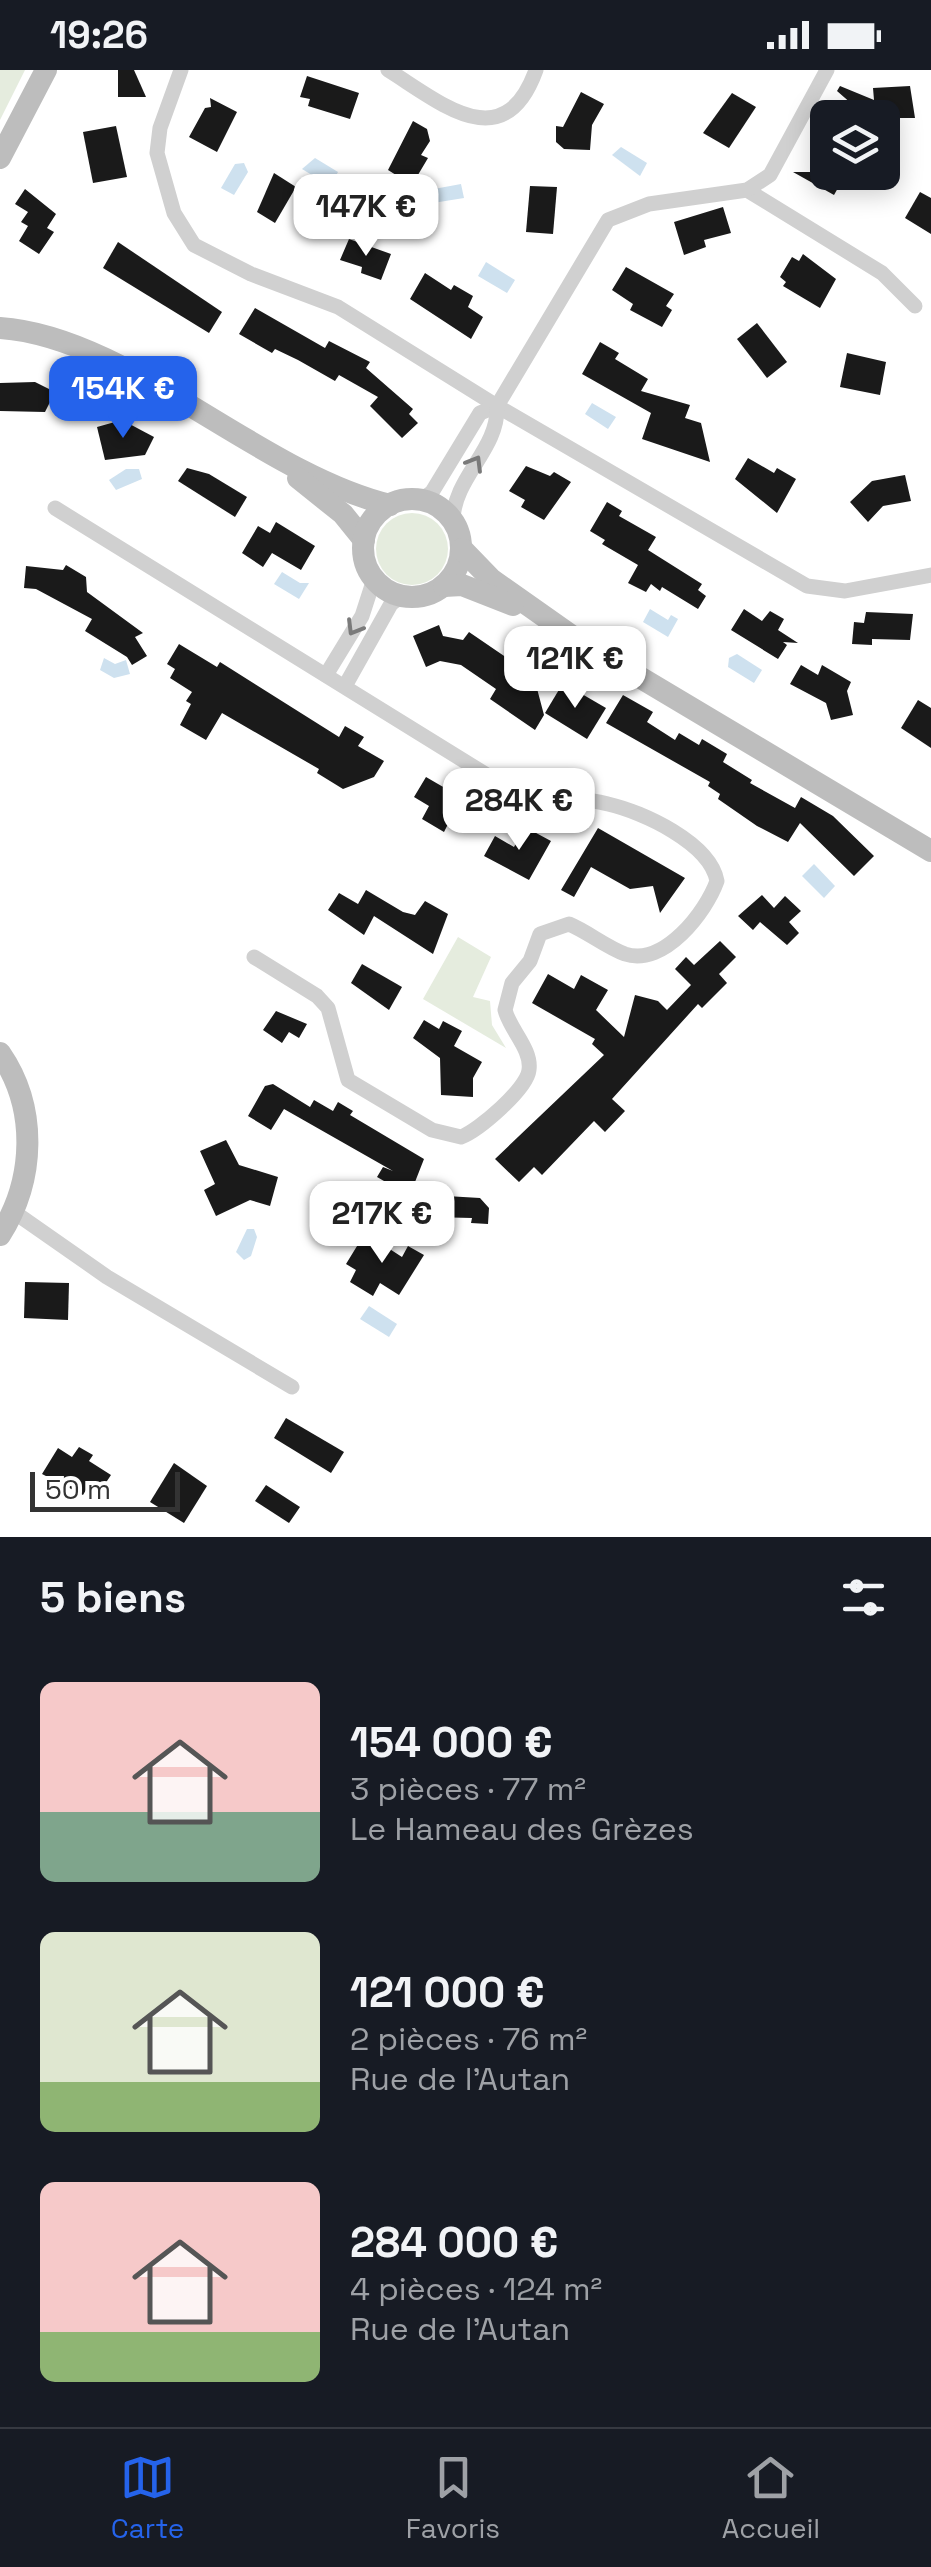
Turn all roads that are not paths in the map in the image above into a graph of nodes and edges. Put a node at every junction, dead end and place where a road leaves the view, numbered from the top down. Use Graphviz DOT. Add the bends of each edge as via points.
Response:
graph roads {
  1 [pos="46,70"];
  2 [pos="181,70"];
  3 [pos="388,70"];
  4 [pos="536,70"];
  5 [pos="827,70"];
  6 [pos="0,158"];
  7 [pos="747,190"];
  8 [pos="915,306"];
  9 [pos="0,328"];
  10 [pos="0,339"];
  11 [pos="76,349"];
  12 [pos="497,406"];
  13 [pos="272,456"];
  14 [pos="421,500"];
  15 [pos="390,505"];
  16 [pos="55,508"];
  17 [pos="452,520"];
  18 [pos="364,540"];
  19 [pos="462,549"];
  20 [pos="931,575"];
  21 [pos="374,579"];
  22 [pos="444,586"];
  23 [pos="402,596"];
  24 [pos="549,620"];
  25 [pos="326,674"];
  26 [pos="345,686"];
  27 [pos="931,851"];
  28 [pos="254,957"];
  29 [pos="0,1053"];
  30 [pos="14,1212"];
  31 [pos="0,1235"];
  32 [pos="292,1387"];
  1 -- 6 [label="street"];
  2 -- 12 [label="street" via="157,153 174,213 194,246 338,307"];
  3 -- 4 [label="street" via="462,116 492,120 528,92"];
  5 -- 7 [label="street" via="770,175"];
  7 -- 8 [label="street" via="882,273"];
  7 -- 12 [label="street" via="648,204 608,220"];
  9 -- 11 [label="street" via="54,336"];
  10 -- 11 [label="street"];
  11 -- 13 [label="street"];
  12 -- 14 [label="street" via="480,413"];
  17 -- 12 [label="street, one-way" via="453,500 498,425"];
  12 -- 20 [label="street" via="807,586 846,592"];
  13 -- 15 [label="street" via="354,496"];
  13 -- 18 [label="street" via="343,514"];
  14 -- 15 [label="street"];
  14 -- 17 [label="street"];
  15 -- 18 [label="street" via="373,519"];
  16 -- 25 [label="street"];
  17 -- 19 [label="street"];
  18 -- 21 [label="street"];
  19 -- 22 [label="street"];
  19 -- 24 [label="street"];
  21 -- 23 [label="street"];
  21 -- 25 [label="street, one-way" via="362,616"];
  22 -- 23 [label="street" via="417,598"];
  22 -- 24 [label="street" via="462,586"];
  23 -- 26 [label="street"];
  24 -- 27 [label="street"];
  25 -- 26 [label="street"];
  26 -- 28 [label="street" via="502,784 627,809 692,845 715,868 713,893 674,941 652,953 626,954 569,924 540,934 505,1010 530,1070 484,1125 461,1137 432,1130 348,1080 328,1008"];
  29 -- 30 [label="street" via="18,1088 27,1128 27,1170"];
  30 -- 31 [label="street"];
  30 -- 32 [label="street" via="107,1277"];
}
